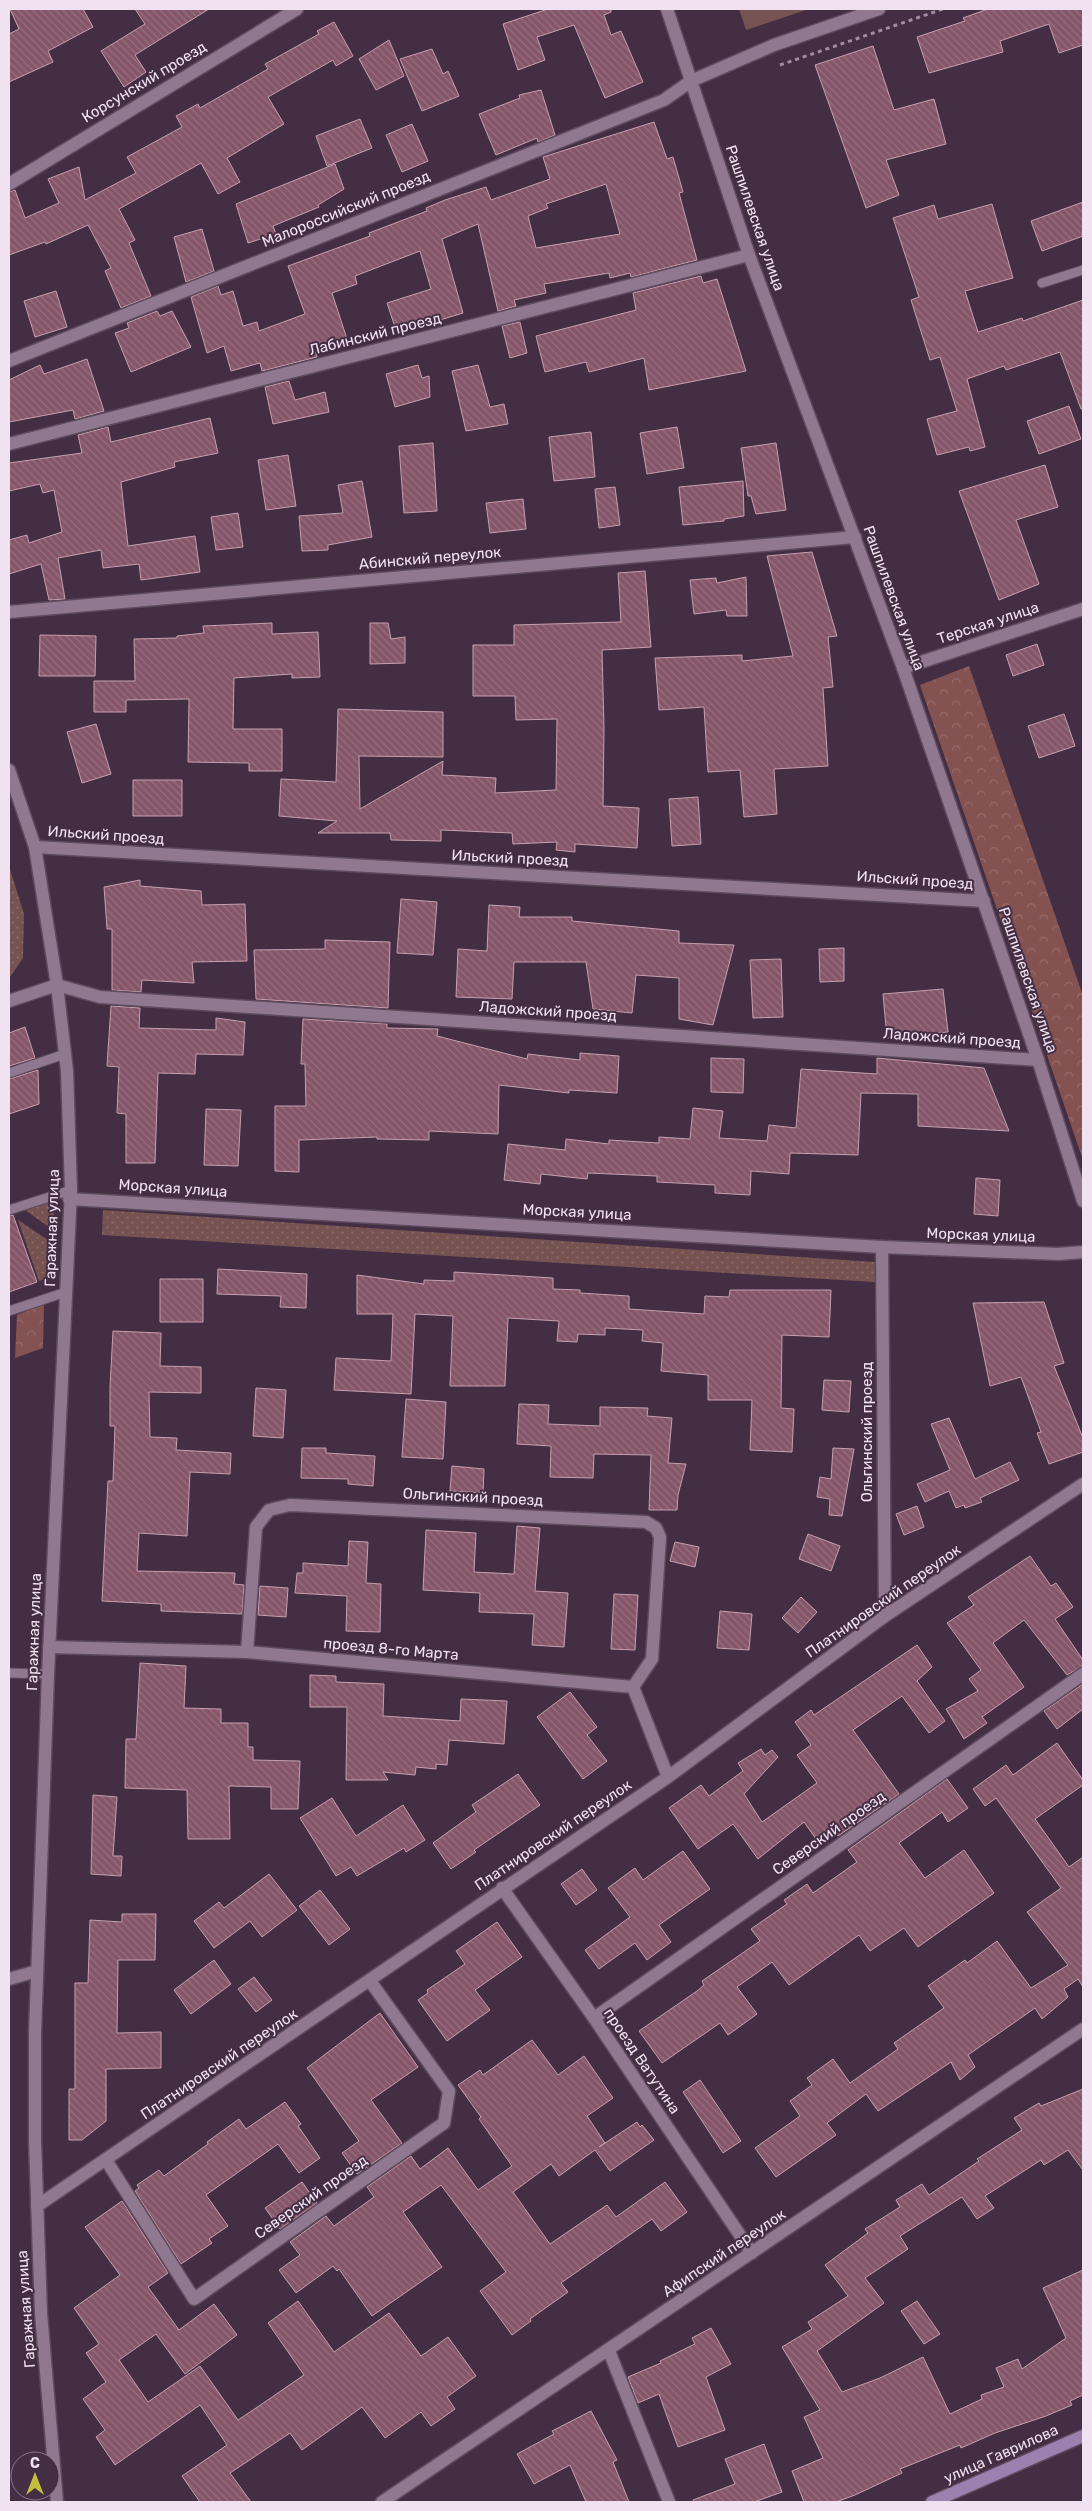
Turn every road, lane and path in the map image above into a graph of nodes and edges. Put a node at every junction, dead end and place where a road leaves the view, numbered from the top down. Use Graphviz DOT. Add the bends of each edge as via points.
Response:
graph roads {
  1 [pos="297,9"];
  2 [pos="667,9"];
  3 [pos="880,9"];
  4 [pos="943,9"];
  5 [pos="780,65"];
  6 [pos="691,81"];
  7 [pos="9,184"];
  8 [pos="750,254"];
  9 [pos="1083,270"];
  10 [pos="1042,283"];
  11 [pos="9,360"];
  12 [pos="9,444"];
  13 [pos="855,537"];
  14 [pos="1083,609"];
  15 [pos="9,612"];
  16 [pos="903,668"];
  17 [pos="9,770"];
  18 [pos="35,847"];
  19 [pos="984,901"];
  20 [pos="57,985"];
  21 [pos="9,1001"];
  22 [pos="65,1054"];
  23 [pos="1038,1060"];
  24 [pos="9,1072"];
  25 [pos="70,1194"];
  26 [pos="1083,1201"];
  27 [pos="9,1210"];
  28 [pos="882,1247"];
  29 [pos="1083,1252"];
  30 [pos="66,1292"];
  31 [pos="9,1311"];
  32 [pos="1083,1484"];
  33 [pos="884,1616"];
  34 [pos="49,1647"];
  35 [pos="247,1652"];
  36 [pos="9,1673"];
  37 [pos="48,1674"];
  38 [pos="1083,1674"];
  39 [pos="633,1687"];
  40 [pos="668,1778"];
  41 [pos="502,1888"];
  42 [pos="37,1971"];
  43 [pos="9,1979"];
  44 [pos="370,1981"];
  45 [pos="594,2018"];
  46 [pos="1083,2029"];
  47 [pos="106,2160"];
  48 [pos="37,2206"];
  49 [pos="752,2253"];
  50 [pos="609,2351"];
  51 [pos="1083,2436"];
  52 [pos="57,2502"];
  53 [pos="382,2502"];
  54 [pos="669,2502"];
  55 [pos="932,2502"];
  1 -- 7 [label="street, Корсунский проезд"];
  2 -- 6 [label="street, Рашпилевская улица"];
  3 -- 6 [label="street, Малороссийский проезд" via="774,45"];
  4 -- 5 [label="path"];
  6 -- 8 [label="street, Рашпилевская улица"];
  6 -- 11 [label="street, Малороссийский проезд" via="664,100"];
  8 -- 12 [label="street, Лабинский проезд"];
  8 -- 13 [label="street, Рашпилевская улица"];
  9 -- 10 [label="lane"];
  13 -- 15 [label="street, Абинский переулок"];
  13 -- 16 [label="street, Рашпилевская улица"];
  14 -- 16 [label="street, Терская улица"];
  16 -- 19 [label="street, Рашпилевская улица"];
  17 -- 18 [label="street, Гаражная улица"];
  18 -- 19 [label="street, Ильский проезд"];
  18 -- 20 [label="street, Гаражная улица"];
  19 -- 23 [label="street, Рашпилевская улица"];
  20 -- 21 [label="street"];
  20 -- 22 [label="street, Гаражная улица"];
  20 -- 23 [label="street, Ладожский проезд" via="100,997"];
  22 -- 24 [label="lane"];
  22 -- 25 [label="street, Гаражная улица"];
  23 -- 26 [label="street, Рашпилевская улица"];
  25 -- 27 [label="lane"];
  25 -- 28 [label="street, Морская улица"];
  25 -- 30 [label="street, Гаражная улица"];
  28 -- 29 [label="street, Морская улица" via="1058,1254"];
  28 -- 33 [label="street, Ольгинский проезд"];
  30 -- 31 [label="lane"];
  30 -- 34 [label="street, Гаражная улица"];
  32 -- 33 [label="street, Платнировский переулок"];
  33 -- 40 [label="street, Платнировский переулок"];
  34 -- 35 [label="street, проезд 8-го Марта"];
  34 -- 37 [label="street, Гаражная улица"];
  35 -- 39 [label="street, проезд 8-го Марта"];
  35 -- 39 [label="street, Ольгинский проезд" via="256,1526 270,1510 290,1504 646,1522 656,1528 660,1537 652,1659"];
  36 -- 37 [label="lane"];
  37 -- 42 [label="street, Гаражная улица"];
  38 -- 45 [label="street, Северский проезд"];
  39 -- 40 [label="street"];
  40 -- 41 [label="street, Платнировский переулок"];
  41 -- 44 [label="street, Платнировский переулок"];
  41 -- 45 [label="street, проезд Ватутина"];
  42 -- 43 [label="street"];
  42 -- 48 [label="street, Гаражная улица"];
  44 -- 47 [label="street, Платнировский переулок"];
  44 -- 47 [label="street, Северский проезд" via="449,2091 444,2123 194,2299"];
  45 -- 49 [label="street, проезд Ватутина"];
  46 -- 49 [label="street, Афипский переулок"];
  47 -- 48 [label="street, Платнировский переулок"];
  48 -- 52 [label="street, Гаражная улица" via="41,2313"];
  49 -- 50 [label="street, Афипский переулок"];
  50 -- 53 [label="street, Афипский переулок"];
  50 -- 54 [label="street"];
  51 -- 55 [label="main road, улица Гаврилова"];
}
